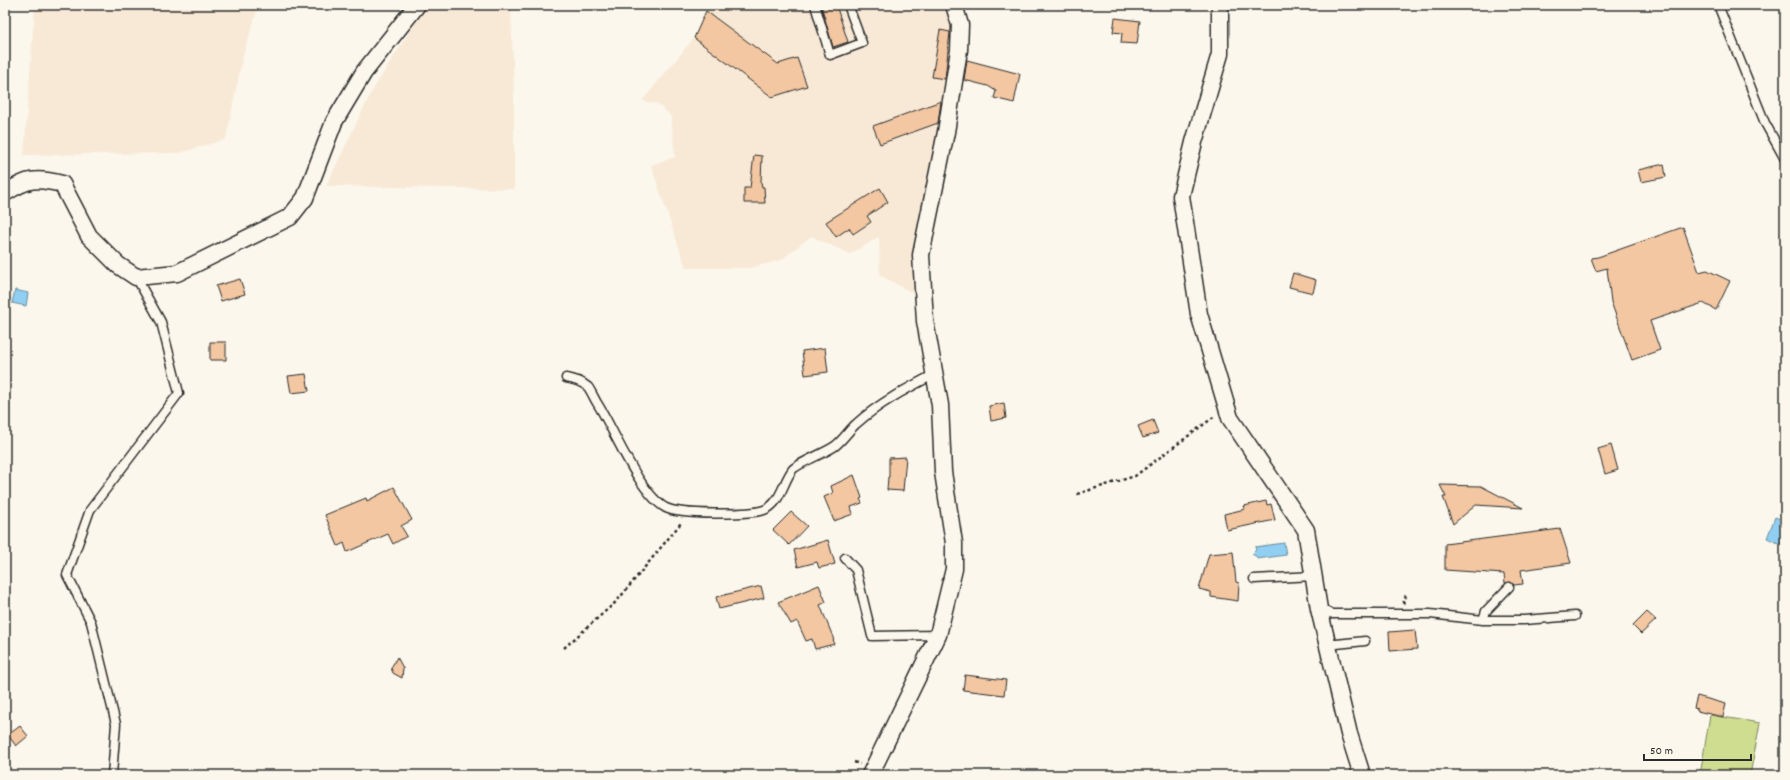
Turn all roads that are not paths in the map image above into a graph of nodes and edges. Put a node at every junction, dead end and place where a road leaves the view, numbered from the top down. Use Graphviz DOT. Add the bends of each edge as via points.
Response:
graph roads {
  1 [pos="417,5"];
  2 [pos="815,5"];
  3 [pos="848,5"];
  4 [pos="954,5"];
  5 [pos="1220,5"];
  6 [pos="1718,5"];
  7 [pos="1785,159"];
  8 [pos="5,193"];
  9 [pos="136,277"];
  10 [pos="935,374"];
  11 [pos="566,378"];
  12 [pos="845,558"];
  13 [pos="1314,576"];
  14 [pos="1254,579"];
  15 [pos="1509,587"];
  16 [pos="1319,609"];
  17 [pos="1575,616"];
  18 [pos="1483,620"];
  19 [pos="938,635"];
  20 [pos="1365,641"];
  21 [pos="1327,645"];
  22 [pos="112,775"];
  23 [pos="870,775"];
  24 [pos="1362,775"];
  1 -- 9 [label="street" via="364,72 345,103 334,122 305,198 290,216 177,273"];
  2 -- 3 [label="lane" via="830,55 862,43"];
  4 -- 10 [label="street" via="960,25 959,50 946,132 921,255 925,321"];
  5 -- 13 [label="street" via="1220,54 1180,196 1199,314 1230,418 1306,530"];
  6 -- 7 [label="lane" via="1765,123"];
  8 -- 9 [label="street" via="20,183 43,179 62,184 89,236 118,265"];
  9 -- 22 [label="lane" via="161,322 179,393 90,510 67,575 91,622 116,724"];
  10 -- 11 [label="lane" via="902,390 856,423 836,445 794,468 779,496 766,510 732,513 678,512 666,508 655,500 633,467 588,387"];
  10 -- 19 [label="street" via="940,405 943,472 954,543 954,569"];
  12 -- 19 [label="lane" via="856,570 872,636"];
  13 -- 14 [label="lane"];
  13 -- 16 [label="street"];
  15 -- 18 [label="lane" via="1486,611"];
  16 -- 18 [label="lane" via="1339,614 1430,614"];
  16 -- 21 [label="street"];
  17 -- 18 [label="lane"];
  19 -- 23 [label="street"];
  20 -- 21 [label="lane"];
  21 -- 24 [label="street"];
}
